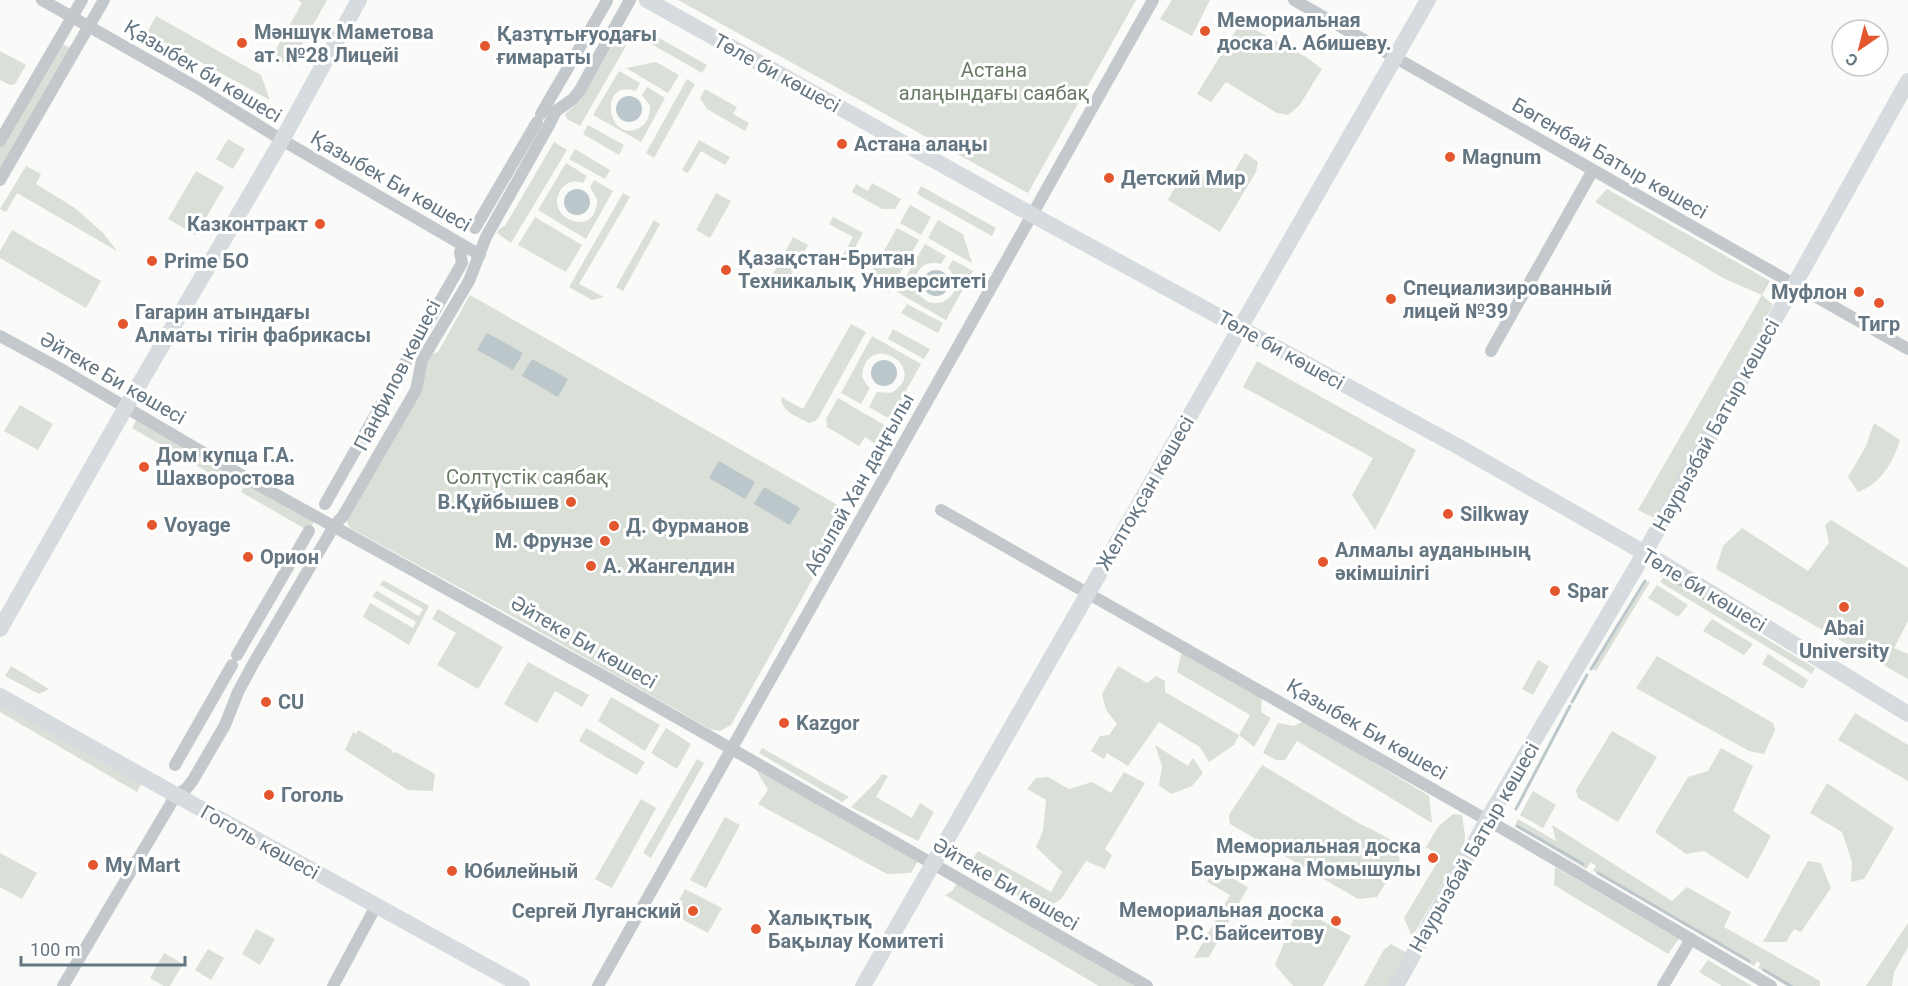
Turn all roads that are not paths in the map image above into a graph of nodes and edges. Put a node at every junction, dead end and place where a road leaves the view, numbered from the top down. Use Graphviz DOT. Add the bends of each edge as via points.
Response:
graph roads {
  1 [pos="42,0"];
  2 [pos="82,0"];
  3 [pos="104,0"];
  4 [pos="358,0"];
  5 [pos="630,0"];
  6 [pos="647,0"];
  7 [pos="1153,0"];
  8 [pos="1294,0"];
  9 [pos="1428,0"];
  10 [pos="607,1"];
  11 [pos="72,17"];
  12 [pos="89,26"];
  13 [pos="1395,57"];
  14 [pos="1908,81"];
  15 [pos="282,140"];
  16 [pos="0,141"];
  17 [pos="1593,170"];
  18 [pos="0,180"];
  19 [pos="1033,214"];
  20 [pos="475,228"];
  21 [pos="460,252"];
  22 [pos="480,255"];
  23 [pos="1794,285"];
  24 [pos="1240,328"];
  25 [pos="0,336"];
  26 [pos="1908,349"];
  27 [pos="1491,351"];
  28 [pos="126,407"];
  29 [pos="325,504"];
  30 [pos="941,510"];
  31 [pos="334,526"];
  32 [pos="309,531"];
  33 [pos="1644,554"];
  34 [pos="1088,593"];
  35 [pos="0,629"];
  36 [pos="0,696"];
  37 [pos="1908,714"];
  38 [pos="732,750"];
  39 [pos="175,765"];
  40 [pos="173,800"];
  41 [pos="1487,820"];
  42 [pos="933,864"];
  43 [pos="376,906"];
  44 [pos="1691,939"];
  45 [pos="63,986"];
  46 [pos="333,986"];
  47 [pos="522,986"];
  48 [pos="598,986"];
  49 [pos="863,986"];
  50 [pos="1147,986"];
  51 [pos="1396,986"];
  52 [pos="1663,986"];
  53 [pos="1771,986"];
  1 -- 11 [label="street, Қазыбек би көшесі"];
  2 -- 11 [label="street"];
  3 -- 12 [label="street"];
  4 -- 15 [label="main road"];
  5 -- 22 [label="street, Панфилов көшесі" via="580,90 556,111 486,237"];
  6 -- 19 [label="main road, Төле би көшесі"];
  7 -- 19 [label="street, Абылай Хан даңғылы"];
  8 -- 13 [label="street, Бөгенбай Батыр көшесі"];
  9 -- 13 [label="main road, Желтоқсан көшесі"];
  10 -- 20 [label="street"];
  11 -- 12 [label="street, Қазыбек би көшесі"];
  11 -- 16 [label="street"];
  12 -- 15 [label="street, Қазыбек би көшесі"];
  12 -- 18 [label="street"];
  13 -- 17 [label="street, Бөгенбай Батыр көшесі"];
  13 -- 24 [label="main road, Желтоқсан көшесі"];
  14 -- 23 [label="main road, Наурызбай Батыр көшесі"];
  15 -- 22 [label="street, Қазыбек Би көшесі"];
  15 -- 28 [label="main road"];
  17 -- 23 [label="street, Бөгенбай Батыр көшесі"];
  17 -- 27 [label="street"];
  19 -- 24 [label="main road, Төле би көшесі"];
  19 -- 38 [label="street, Абылай Хан даңғылы"];
  21 -- 29 [label="street, Панфилов көшесі" via="462,263"];
  22 -- 31 [label="street, Панфилов көшесі" via="422,360 416,390 344,516"];
  23 -- 26 [label="street, Бөгенбай Батыр көшесі"];
  23 -- 33 [label="main road, Наурызбай Батыр көшесі"];
  24 -- 33 [label="main road, Төле би көшесі" via="1450,442"];
  24 -- 34 [label="main road, Желтоқсан көшесі"];
  25 -- 28 [label="street, Әйтеке Би көшесі"];
  28 -- 31 [label="street, Әйтеке Би көшесі"];
  28 -- 35 [label="main road"];
  30 -- 34 [label="street, Қазыбек Би көшесі"];
  31 -- 38 [label="street, Әйтеке Би көшесі"];
  31 -- 40 [label="street, Панфилов көшесі" via="252,666 225,725 193,780"];
  32 -- 39 [label="street"];
  33 -- 37 [label="main road, Төле би көшесі"];
  33 -- 41 [label="main road, Наурызбай Батыр көшесі"];
  34 -- 41 [label="street, Қазыбек Би көшесі"];
  34 -- 42 [label="main road, Желтоқсан көшесі"];
  36 -- 40 [label="main road, Гоголь көшесі"];
  38 -- 42 [label="street, Әйтеке Би көшесі"];
  38 -- 48 [label="street, Абылай Хан даңғылы"];
  40 -- 43 [label="main road, Гоголь көшесі"];
  40 -- 45 [label="street, Панфилов көшесі"];
  41 -- 44 [label="street, Қазыбек Би көшесі"];
  41 -- 51 [label="main road, Наурызбай Батыр көшесі"];
  42 -- 49 [label="main road, Желтоқсан көшесі"];
  42 -- 50 [label="street, Әйтеке Би көшесі"];
  43 -- 46 [label="street"];
  43 -- 47 [label="main road, Гоголь көшесі"];
  44 -- 52 [label="street"];
  44 -- 53 [label="street, Қазыбек Би көшесі"];
}
